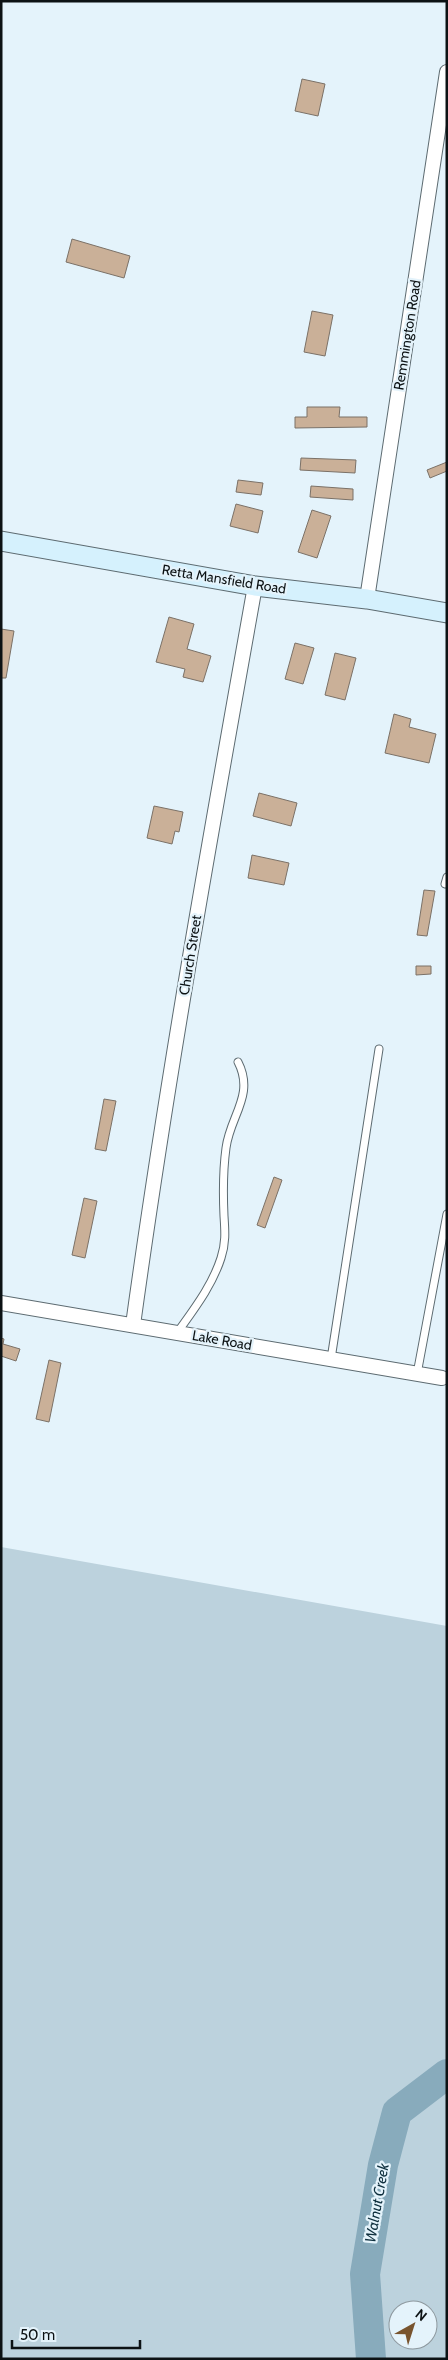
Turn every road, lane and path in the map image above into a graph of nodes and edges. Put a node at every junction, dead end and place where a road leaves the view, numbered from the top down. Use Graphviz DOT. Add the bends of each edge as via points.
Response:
graph roads {
  1 [pos="447,72"];
  2 [pos="1,541"];
  3 [pos="255,586"];
  4 [pos="367,599"];
  5 [pos="447,613"];
  6 [pos="379,1049"];
  7 [pos="238,1062"];
  8 [pos="447,1214"];
  9 [pos="1,1303"];
  10 [pos="133,1325"];
  11 [pos="177,1333"];
  12 [pos="331,1359"];
  13 [pos="417,1374"];
  14 [pos="442,1378"];
  1 -- 4 [label="street, Remmington Road"];
  2 -- 3 [label="street, Retta Mansfield Road"];
  3 -- 4 [label="street, Retta Mansfield Road"];
  3 -- 10 [label="street, Church Street" via="198,904"];
  4 -- 5 [label="street, Retta Mansfield Road"];
  6 -- 12 [label="lane"];
  7 -- 11 [label="lane" via="244,1074 245,1092 226,1147 226,1238 222,1257 204,1296"];
  8 -- 13 [label="lane"];
  9 -- 10 [label="street, Lake Road"];
  10 -- 11 [label="street, Lake Road"];
  11 -- 12 [label="street, Lake Road"];
  12 -- 13 [label="street, Lake Road"];
  13 -- 14 [label="street, Lake Road"];
}
